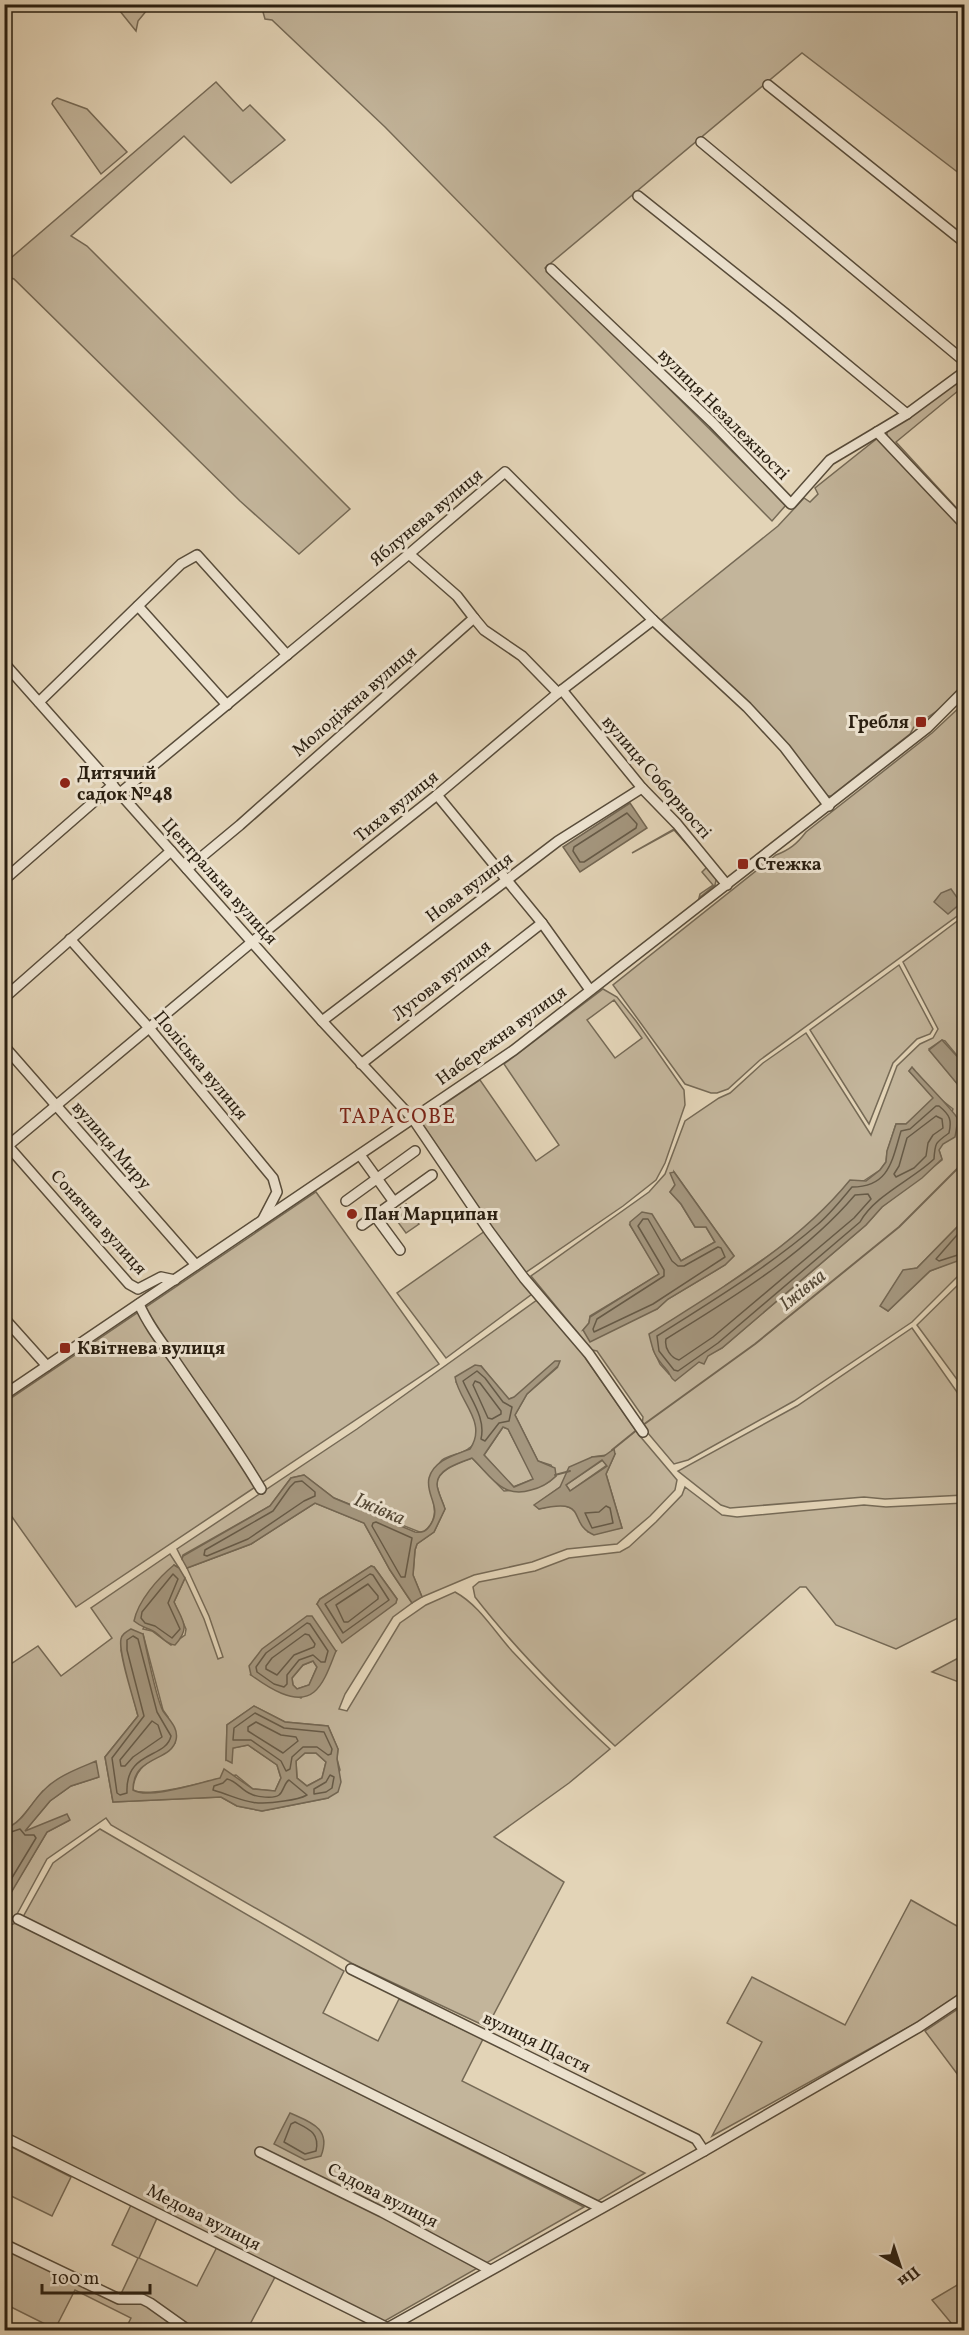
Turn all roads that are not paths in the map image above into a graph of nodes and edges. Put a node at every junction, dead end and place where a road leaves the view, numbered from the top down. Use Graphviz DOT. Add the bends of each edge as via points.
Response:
graph roads {
  1 [pos="768,86"];
  2 [pos="701,142"];
  3 [pos="638,196"];
  4 [pos="964,242"];
  5 [pos="551,269"];
  6 [pos="964,361"];
  7 [pos="964,372"];
  8 [pos="907,414"];
  9 [pos="877,432"];
  10 [pos="964,525"];
  11 [pos="409,554"];
  12 [pos="138,606"];
  13 [pos="474,618"];
  14 [pos="653,620"];
  15 [pos="287,655"];
  16 [pos="4,663"];
  17 [pos="964,691"];
  18 [pos="560,692"];
  19 [pos="39,702"];
  20 [pos="226,705"];
  21 [pos="113,785"];
  22 [pos="642,788"];
  23 [pos="120,793"];
  24 [pos="437,795"];
  25 [pos="829,806"];
  26 [pos="171,851"];
  27 [pos="187,869"];
  28 [pos="506,879"];
  29 [pos="4,880"];
  30 [pos="727,885"];
  31 [pos="542,923"];
  32 [pos="70,939"];
  33 [pos="252,942"];
  34 [pos="590,990"];
  35 [pos="4,998"];
  36 [pos="322,1021"];
  37 [pos="150,1029"];
  38 [pos="4,1046"];
  39 [pos="361,1064"];
  40 [pos="56,1106"];
  41 [pos="413,1119"];
  42 [pos="6,1148"];
  43 [pos="415,1151"];
  44 [pos="360,1155"];
  45 [pos="432,1175"];
  46 [pos="377,1178"];
  47 [pos="345,1201"];
  48 [pos="394,1202"];
  49 [pos="375,1216"];
  50 [pos="262,1221"];
  51 [pos="362,1225"];
  52 [pos="400,1250"];
  53 [pos="196,1265"];
  54 [pos="175,1280"];
  55 [pos="139,1304"];
  56 [pos="4,1318"];
  57 [pos="47,1366"];
  58 [pos="4,1395"];
  59 [pos="643,1432"];
  60 [pos="261,1489"];
  61 [pos="18,1919"];
  62 [pos="351,1969"];
  63 [pos="964,1997"];
  64 [pos="4,2137"];
  65 [pos="704,2151"];
  66 [pos="260,2152"];
  67 [pos="601,2208"];
  68 [pos="4,2244"];
  69 [pos="490,2270"];
  70 [pos="386,2329"];
  71 [pos="188,2331"];
  1 -- 4 [label="street"];
  2 -- 6 [label="street"];
  3 -- 8 [label="street"];
  5 -- 9 [label="street, вулиця Незалежності" via="791,504 830,460"];
  7 -- 8 [label="street, вулиця Незалежності"];
  8 -- 9 [label="street, вулиця Незалежності"];
  9 -- 10 [label="street"];
  11 -- 13 [label="street" via="457,596"];
  11 -- 14 [label="street, Яблунева вулиця" via="505,471"];
  11 -- 15 [label="street, Яблунева вулиця"];
  12 -- 15 [label="street" via="181,564 197,555"];
  12 -- 19 [label="street"];
  12 -- 20 [label="street"];
  13 -- 18 [label="street"];
  13 -- 27 [label="street, Молодіжна вулиця"];
  14 -- 18 [label="street, Тиха вулиця"];
  14 -- 25 [label="street, Яблунева вулиця" via="747,707 785,748"];
  15 -- 20 [label="street, Яблунева вулиця"];
  16 -- 19 [label="street, Центральна вулиця"];
  17 -- 25 [label="street, Набережна вулиця" via="927,728"];
  18 -- 22 [label="street, вулиця Соборності"];
  18 -- 24 [label="street, Тиха вулиця"];
  19 -- 21 [label="street, Центральна вулиця"];
  20 -- 23 [label="street, Яблунева вулиця"];
  21 -- 23 [label="street, Центральна вулиця"];
  21 -- 29 [label="street"];
  22 -- 28 [label="street, Нова вулиця"];
  22 -- 30 [label="street, вулиця Соборності"];
  23 -- 26 [label="street, Центральна вулиця"];
  24 -- 28 [label="street"];
  24 -- 33 [label="street, Тиха вулиця"];
  25 -- 30 [label="street, Набережна вулиця"];
  26 -- 27 [label="street, Центральна вулиця"];
  26 -- 32 [label="street"];
  27 -- 33 [label="street, Центральна вулиця"];
  28 -- 31 [label="street"];
  28 -- 36 [label="street, Нова вулиця"];
  30 -- 34 [label="street, Набережна вулиця"];
  31 -- 34 [label="street"];
  31 -- 39 [label="street, Лугова вулиця"];
  32 -- 35 [label="street"];
  32 -- 37 [label="street, Поліська вулиця"];
  33 -- 36 [label="street, Центральна вулиця"];
  33 -- 37 [label="street, Тиха вулиця"];
  34 -- 41 [label="street, Набережна вулиця" via="514,1050"];
  36 -- 39 [label="street, Центральна вулиця"];
  37 -- 40 [label="street, Тиха вулиця"];
  37 -- 50 [label="street, Поліська вулиця" via="273,1178 277,1192"];
  38 -- 40 [label="street, вулиця Миру"];
  39 -- 41 [label="street, Центральна вулиця"];
  40 -- 42 [label="street, Тиха вулиця"];
  40 -- 53 [label="street, вулиця Миру"];
  41 -- 44 [label="street, Набережна вулиця"];
  41 -- 59 [label="street, Центральна вулиця" via="489,1231 578,1340"];
  42 -- 54 [label="street, Сонячна вулиця" via="129,1284 138,1289 161,1277"];
  43 -- 46 [label="street"];
  44 -- 46 [label="street"];
  44 -- 50 [label="street, Набережна вулиця"];
  45 -- 48 [label="street"];
  46 -- 47 [label="street"];
  46 -- 48 [label="street"];
  48 -- 49 [label="street"];
  49 -- 51 [label="street"];
  49 -- 52 [label="street"];
  50 -- 53 [label="street, Набережна вулиця"];
  53 -- 54 [label="street, Набережна вулиця"];
  54 -- 55 [label="street, Набережна вулиця"];
  55 -- 57 [label="street, Набережна вулиця"];
  55 -- 60 [label="street"];
  56 -- 57 [label="street"];
  57 -- 58 [label="street, Набережна вулиця"];
  61 -- 67 [label="street"];
  62 -- 65 [label="street, вулиця Щастя" via="696,2139"];
  63 -- 65 [label="street"];
  64 -- 70 [label="street, Медова вулиця"];
  65 -- 67 [label="street"];
  66 -- 69 [label="street, Садова вулиця"];
  67 -- 69 [label="street"];
  68 -- 71 [label="street" via="119,2299 150,2303"];
  69 -- 70 [label="street"];
}
